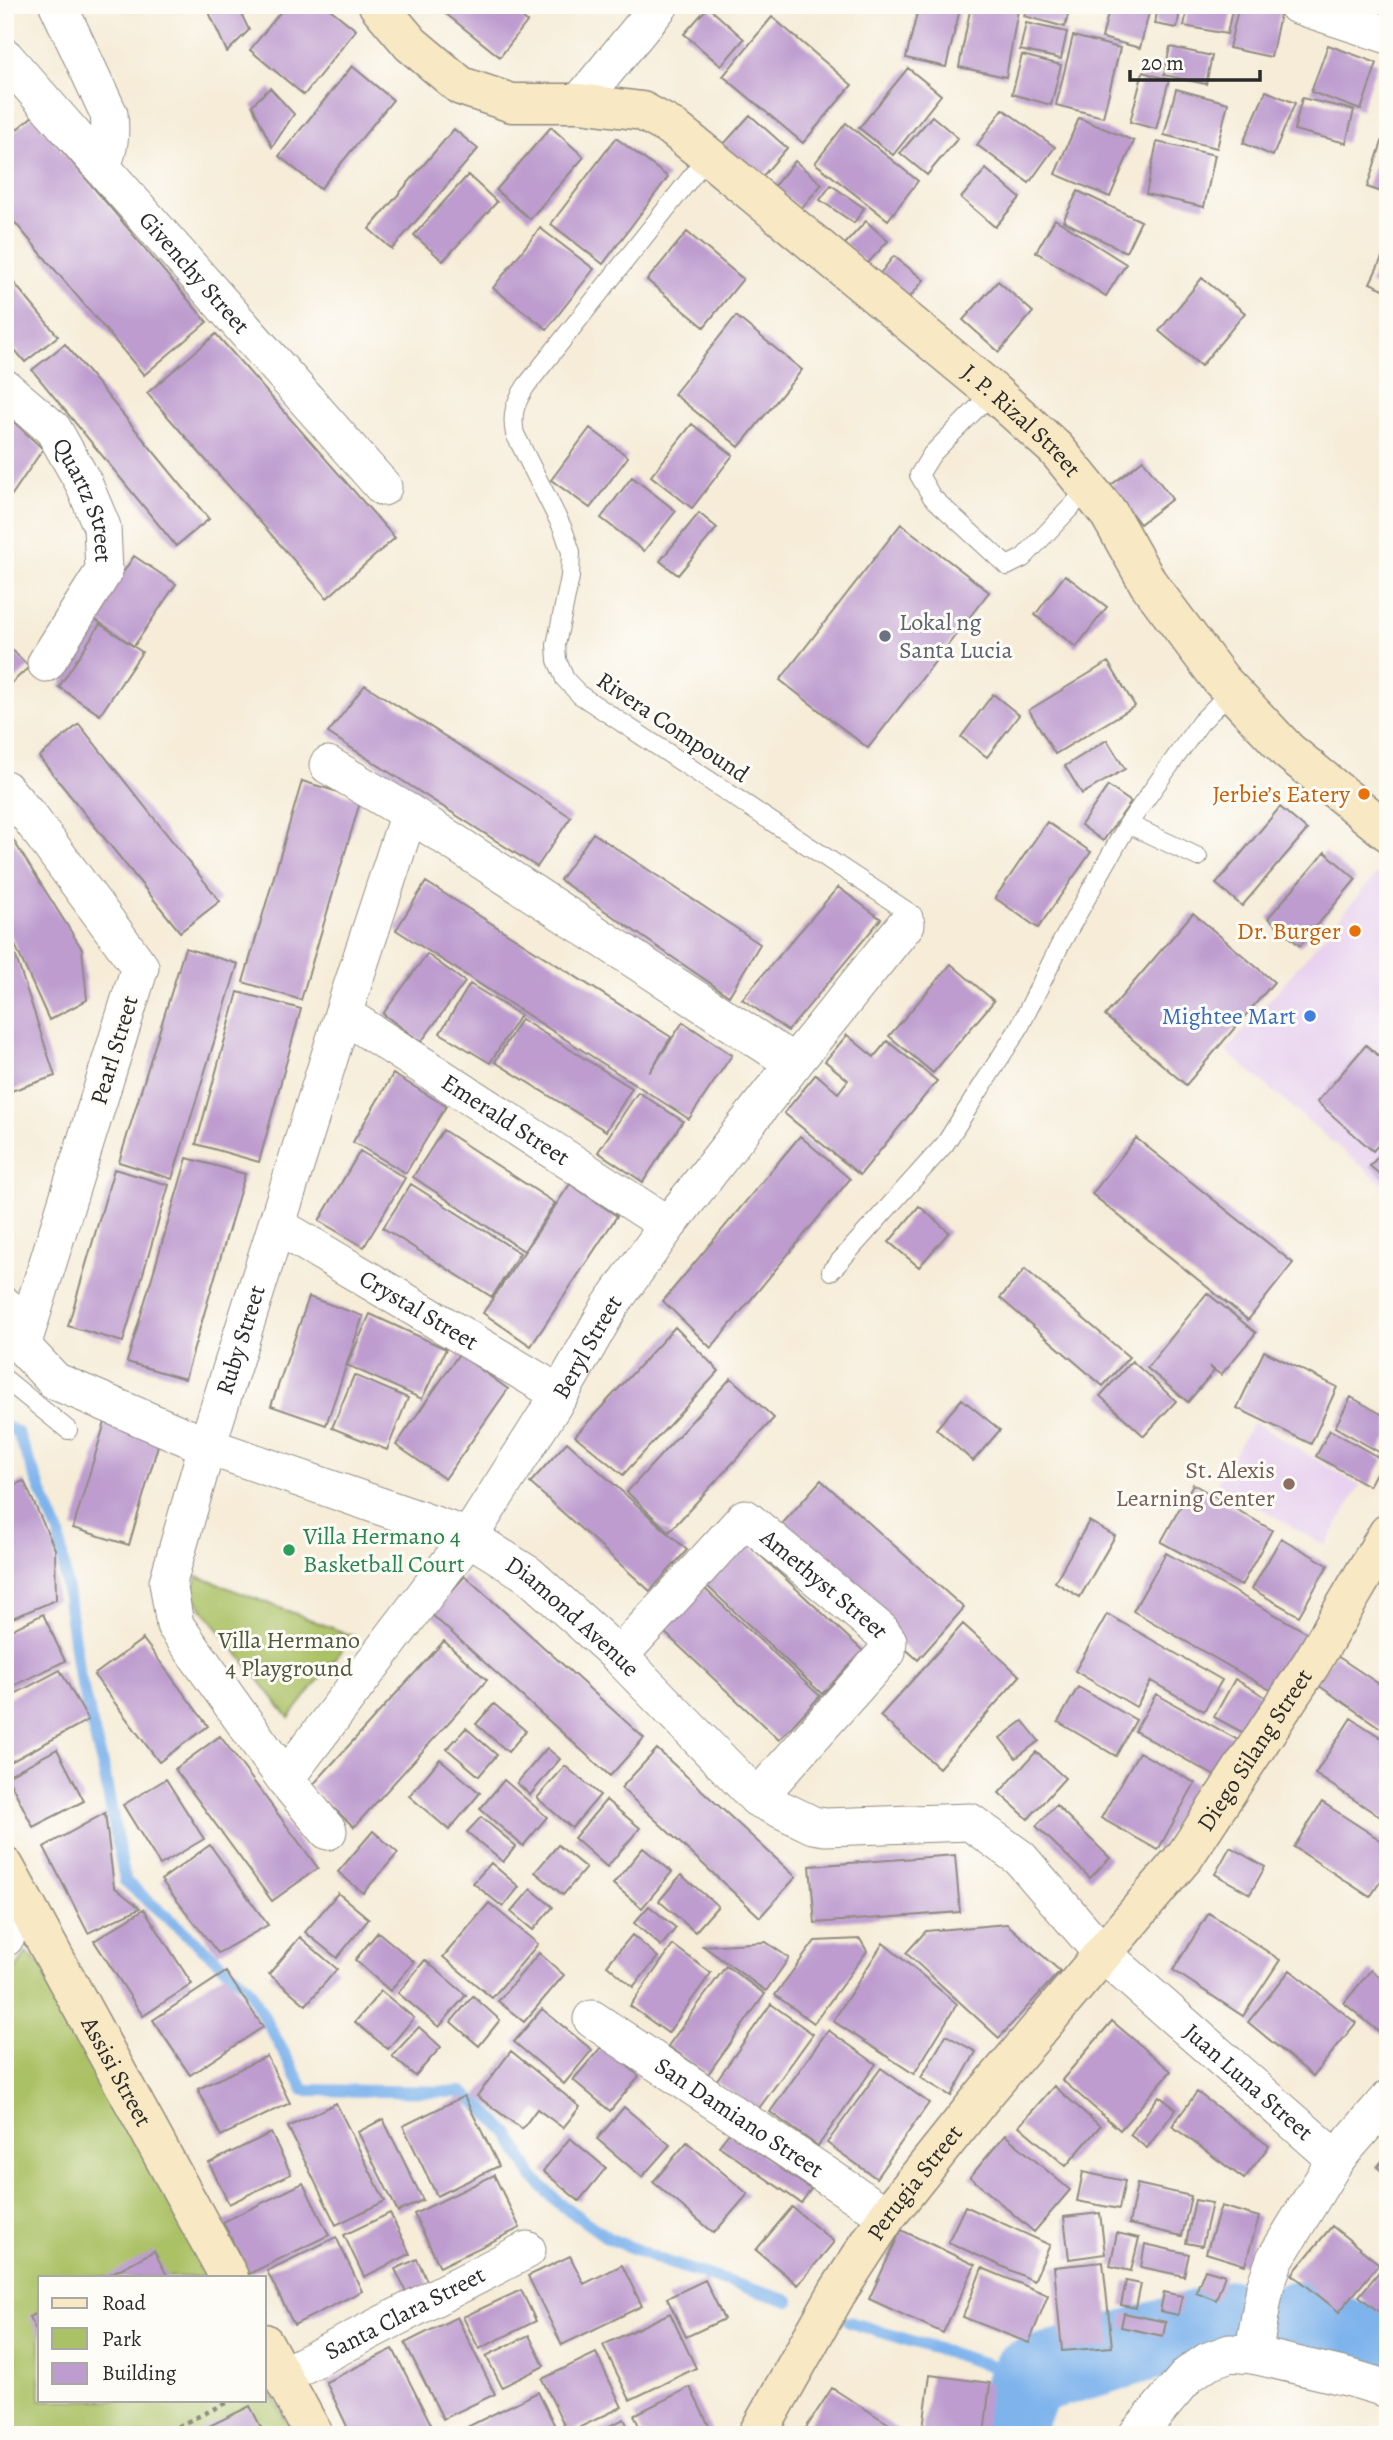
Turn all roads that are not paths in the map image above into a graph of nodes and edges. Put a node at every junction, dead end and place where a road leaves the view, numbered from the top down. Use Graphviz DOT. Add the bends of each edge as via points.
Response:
graph roads {
  1 [pos="58,5"];
  2 [pos="379,5"];
  3 [pos="660,5"];
  4 [pos="1297,5"];
  5 [pos="1388,35"];
  6 [pos="5,57"];
  7 [pos="579,103"];
  8 [pos="708,156"];
  9 [pos="102,165"];
  10 [pos="5,387"];
  11 [pos="993,392"];
  12 [pos="383,487"];
  13 [pos="1088,489"];
  14 [pos="46,663"];
  15 [pos="1231,691"];
  16 [pos="328,765"];
  17 [pos="5,789"];
  18 [pos="410,813"];
  19 [pos="1128,824"];
  20 [pos="1388,832"];
  21 [pos="1198,857"];
  22 [pos="909,920"];
  23 [pos="343,1014"];
  24 [pos="794,1063"];
  25 [pos="668,1225"];
  26 [pos="278,1226"];
  27 [pos="831,1271"];
  28 [pos="5,1306"];
  29 [pos="22,1346"];
  30 [pos="5,1379"];
  31 [pos="560,1394"];
  32 [pos="68,1430"];
  33 [pos="207,1446"];
  34 [pos="1388,1533"];
  35 [pos="469,1537"];
  36 [pos="619,1656"];
  37 [pos="285,1779"];
  38 [pos="757,1798"];
  39 [pos="328,1831"];
  40 [pos="5,1867"];
  41 [pos="27,1906"];
  42 [pos="5,1938"];
  43 [pos="1102,1953"];
  44 [pos="592,2019"];
  45 [pos="1388,2099"];
  46 [pos="1336,2159"];
  47 [pos="887,2216"];
  48 [pos="527,2250"];
  49 [pos="228,2276"];
  50 [pos="266,2347"];
  51 [pos="1254,2354"];
  52 [pos="282,2376"];
  53 [pos="1388,2389"];
  54 [pos="314,2435"];
  55 [pos="757,2435"];
  56 [pos="1137,2435"];
  1 -- 9 [label="street" via="109,114 111,133"];
  2 -- 7 [label="street, J. P. Rizal Street" via="411,44 461,86 512,103"];
  3 -- 7 [label="street"];
  4 -- 5 [label="street"];
  6 -- 9 [label="street, Givenchy Street"];
  7 -- 8 [label="street, J. P. Rizal Street" via="642,111"];
  8 -- 11 [label="street, J. P. Rizal Street"];
  8 -- 22 [label="lane, Rivera Compound" via="516,401 512,417 515,434 570,552 557,660 565,679 580,695"];
  9 -- 12 [label="street, Givenchy Street"];
  10 -- 14 [label="street, Quartz Street" via="53,429 102,527 104,570"];
  11 -- 13 [label="street, J. P. Rizal Street" via="1056,449"];
  11 -- 13 [label="lane" via="932,454 919,475 932,497 1007,566 1023,558"];
  13 -- 15 [label="street, J. P. Rizal Street" via="1109,514 1148,583"];
  15 -- 19 [label="lane" via="1200,723"];
  15 -- 20 [label="street, J. P. Rizal Street" via="1289,751"];
  16 -- 18 [label="street"];
  17 -- 29 [label="street, Pearl Street" via="140,967"];
  18 -- 23 [label="street, Ruby Street"];
  18 -- 24 [label="street"];
  19 -- 21 [label="lane"];
  19 -- 27 [label="lane" via="1019,1028 944,1144"];
  22 -- 24 [label="street, Beryl Street"];
  23 -- 25 [label="street, Emerald Street"];
  23 -- 26 [label="street, Ruby Street"];
  24 -- 25 [label="street, Beryl Street"];
  25 -- 31 [label="street, Beryl Street" via="610,1306"];
  26 -- 31 [label="street, Crystal Street"];
  26 -- 33 [label="street, Ruby Street"];
  28 -- 29 [label="street, Diamond Avenue"];
  29 -- 33 [label="street, Diamond Avenue" via="55,1381"];
  30 -- 32 [label="lane"];
  31 -- 35 [label="street, Beryl Street"];
  33 -- 35 [label="street, Diamond Avenue"];
  33 -- 37 [label="street, Ruby Street" via="168,1582 175,1625"];
  34 -- 43 [label="street, Diego Silang Street" via="1311,1664 1185,1856"];
  35 -- 36 [label="street, Diamond Avenue" via="529,1575"];
  35 -- 37 [label="street, Beryl Street"];
  36 -- 38 [label="street, Diamond Avenue"];
  36 -- 38 [label="street, Amethyst Street" via="745,1518 881,1631 888,1642 887,1651"];
  37 -- 39 [label="street, Ruby Street"];
  38 -- 43 [label="street, Diamond Avenue" via="825,1827 970,1822 1032,1869"];
  40 -- 41 [label="street, Assisi Street"];
  41 -- 42 [label="street"];
  41 -- 49 [label="street, Assisi Street"];
  43 -- 46 [label="street, Juan Luna Street"];
  43 -- 47 [label="street, Perugia Street"];
  44 -- 47 [label="street, San Damiano Street"];
  45 -- 46 [label="street, Juan Luna Street"];
  46 -- 51 [label="street" via="1275,2259 1265,2287"];
  47 -- 55 [label="street, Perugia Street" via="837,2293"];
  48 -- 52 [label="street, Santa Clara Street"];
  50 -- 52 [label="street"];
  51 -- 53 [label="street"];
  51 -- 56 [label="street" via="1230,2353 1208,2361 1188,2375"];
  52 -- 54 [label="street"];
}
